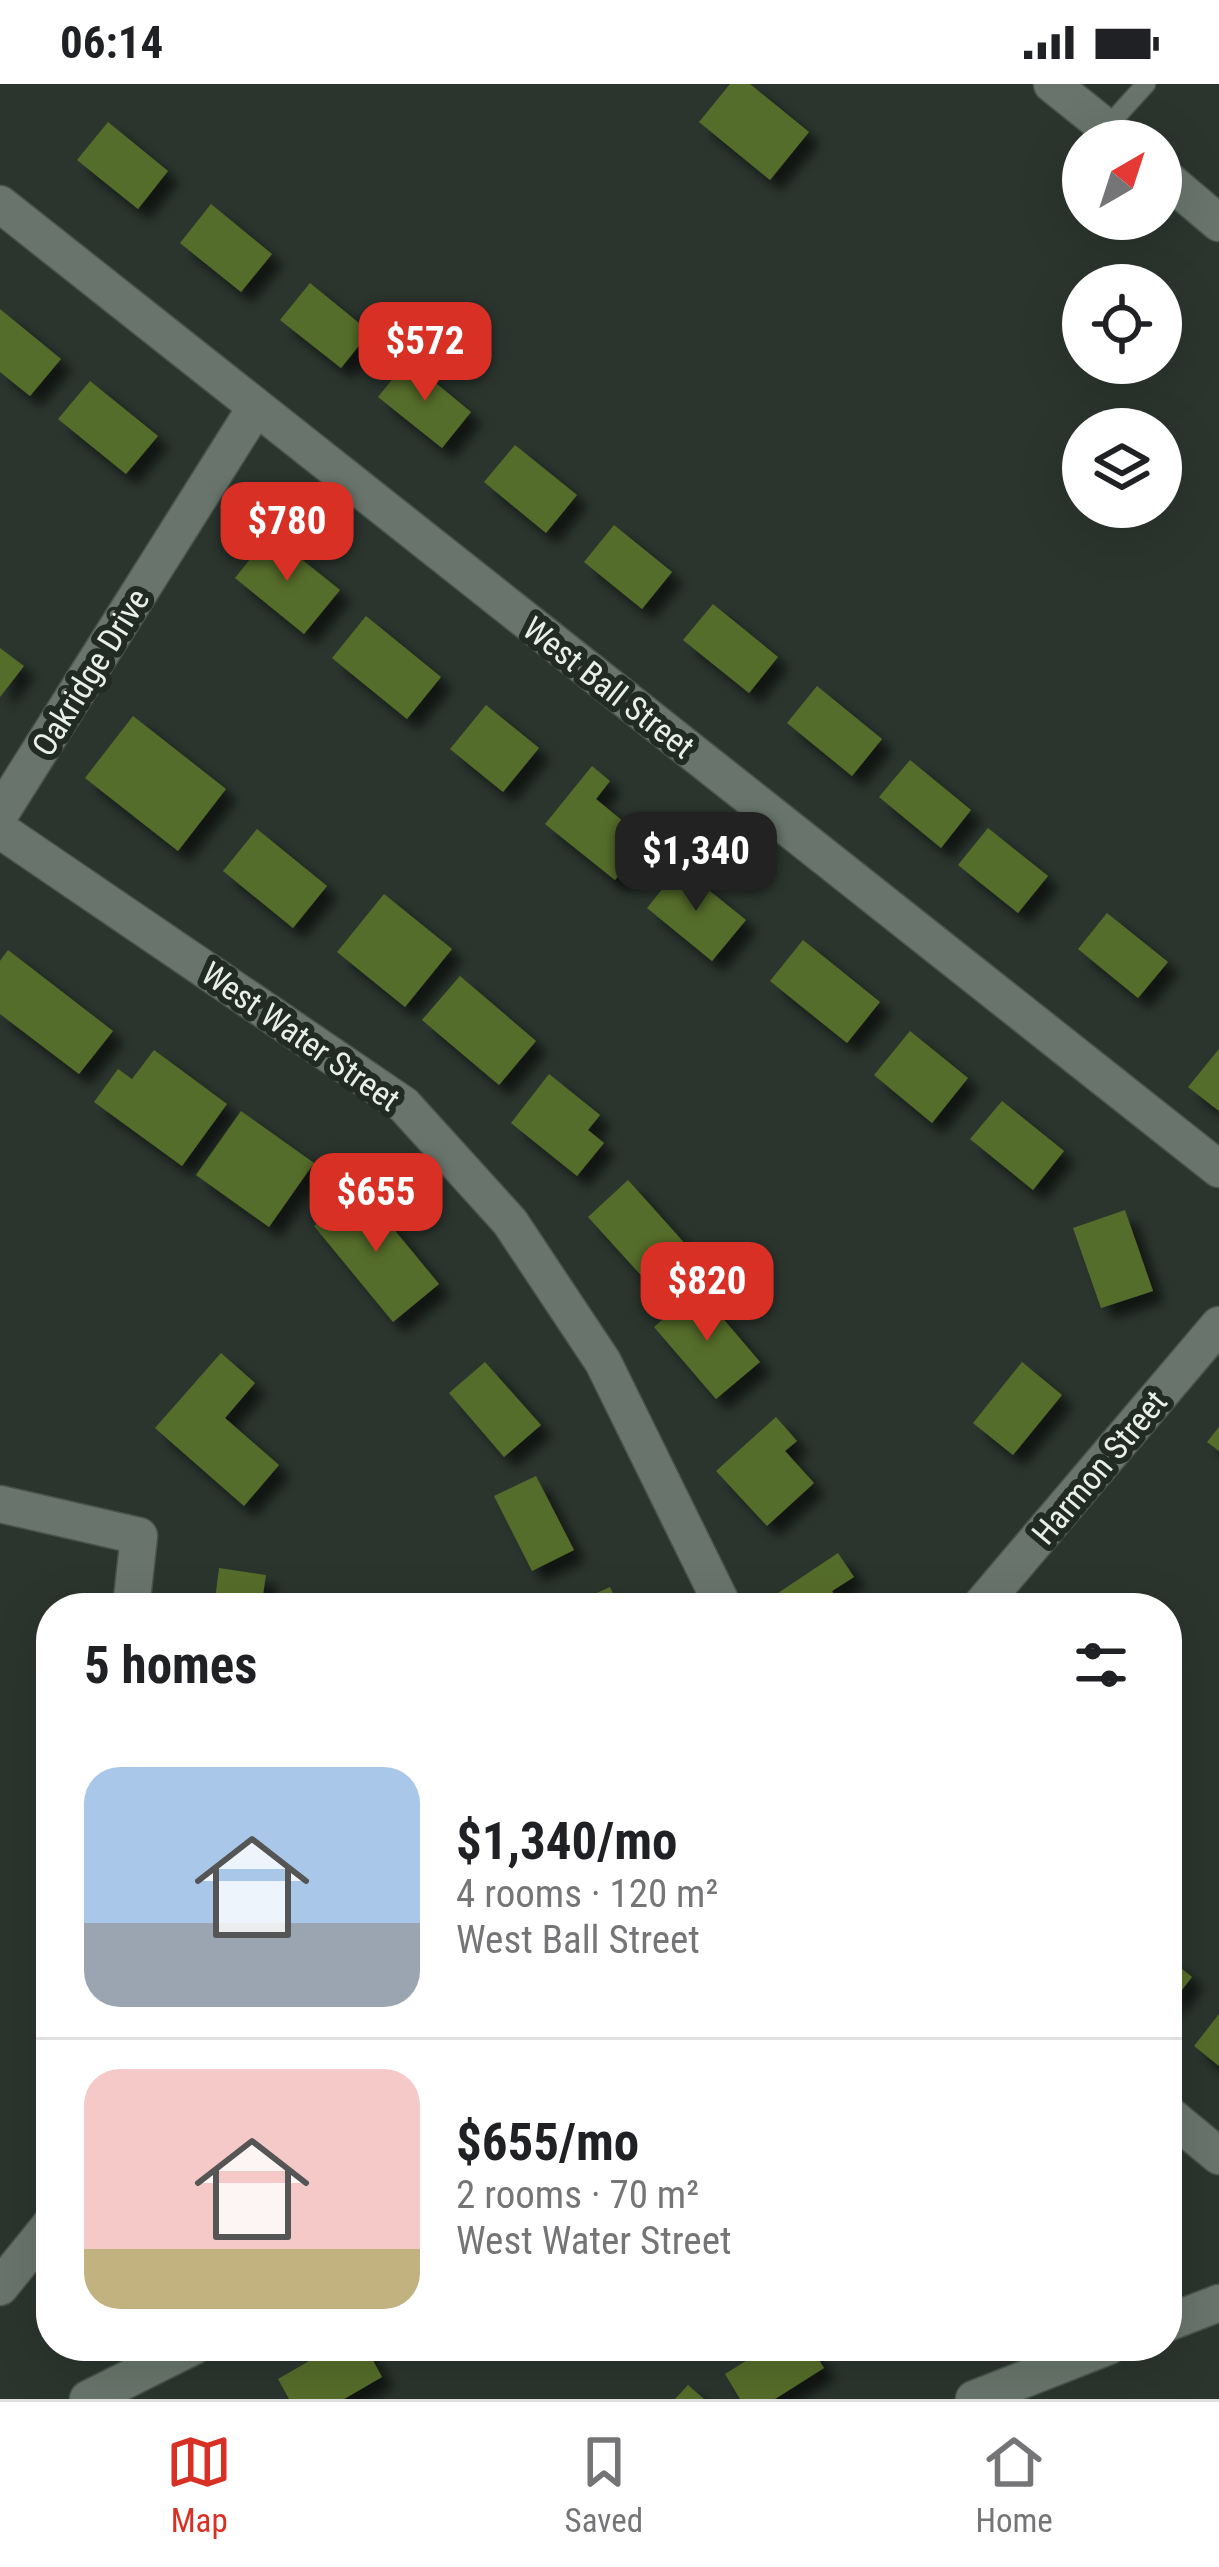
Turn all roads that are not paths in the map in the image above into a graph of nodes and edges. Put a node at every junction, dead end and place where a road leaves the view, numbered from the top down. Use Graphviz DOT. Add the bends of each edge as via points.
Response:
graph roads {
  1 [pos="1052,84"];
  2 [pos="1146,84"];
  3 [pos="1097,120"];
  4 [pos="1124,120"];
  5 [pos="1182,192"];
  6 [pos="0,204"];
  7 [pos="1219,223"];
  8 [pos="256,407"];
  9 [pos="0,814"];
  10 [pos="0,830"];
  11 [pos="1219,1169"];
  12 [pos="1219,1325"];
  13 [pos="0,1504"];
  14 [pos="133,1593"];
  15 [pos="717,1593"];
  16 [pos="992,1593"];
  17 [pos="1182,2125"];
  18 [pos="1219,2156"];
  19 [pos="36,2243"];
  20 [pos="0,2287"];
  21 [pos="1219,2302"];
  22 [pos="1182,2318"];
  23 [pos="164,2361"];
  24 [pos="1071,2361"];
  25 [pos="88,2399"];
  26 [pos="974,2399"];
  1 -- 3 [label="street"];
  2 -- 4 [label="lane"];
  5 -- 7 [label="street"];
  6 -- 8 [label="street, West Ball Street"];
  8 -- 9 [label="street, Oakridge Drive"];
  8 -- 11 [label="street, West Ball Street"];
  10 -- 15 [label="street, West Water Street" via="404,1105 510,1222 603,1362"];
  12 -- 16 [label="street, Harmon Street"];
  13 -- 14 [label="street" via="139,1536"];
  17 -- 18 [label="street"];
  19 -- 20 [label="street"];
  21 -- 22 [label="street"];
  23 -- 25 [label="street"];
  24 -- 26 [label="street"];
}
